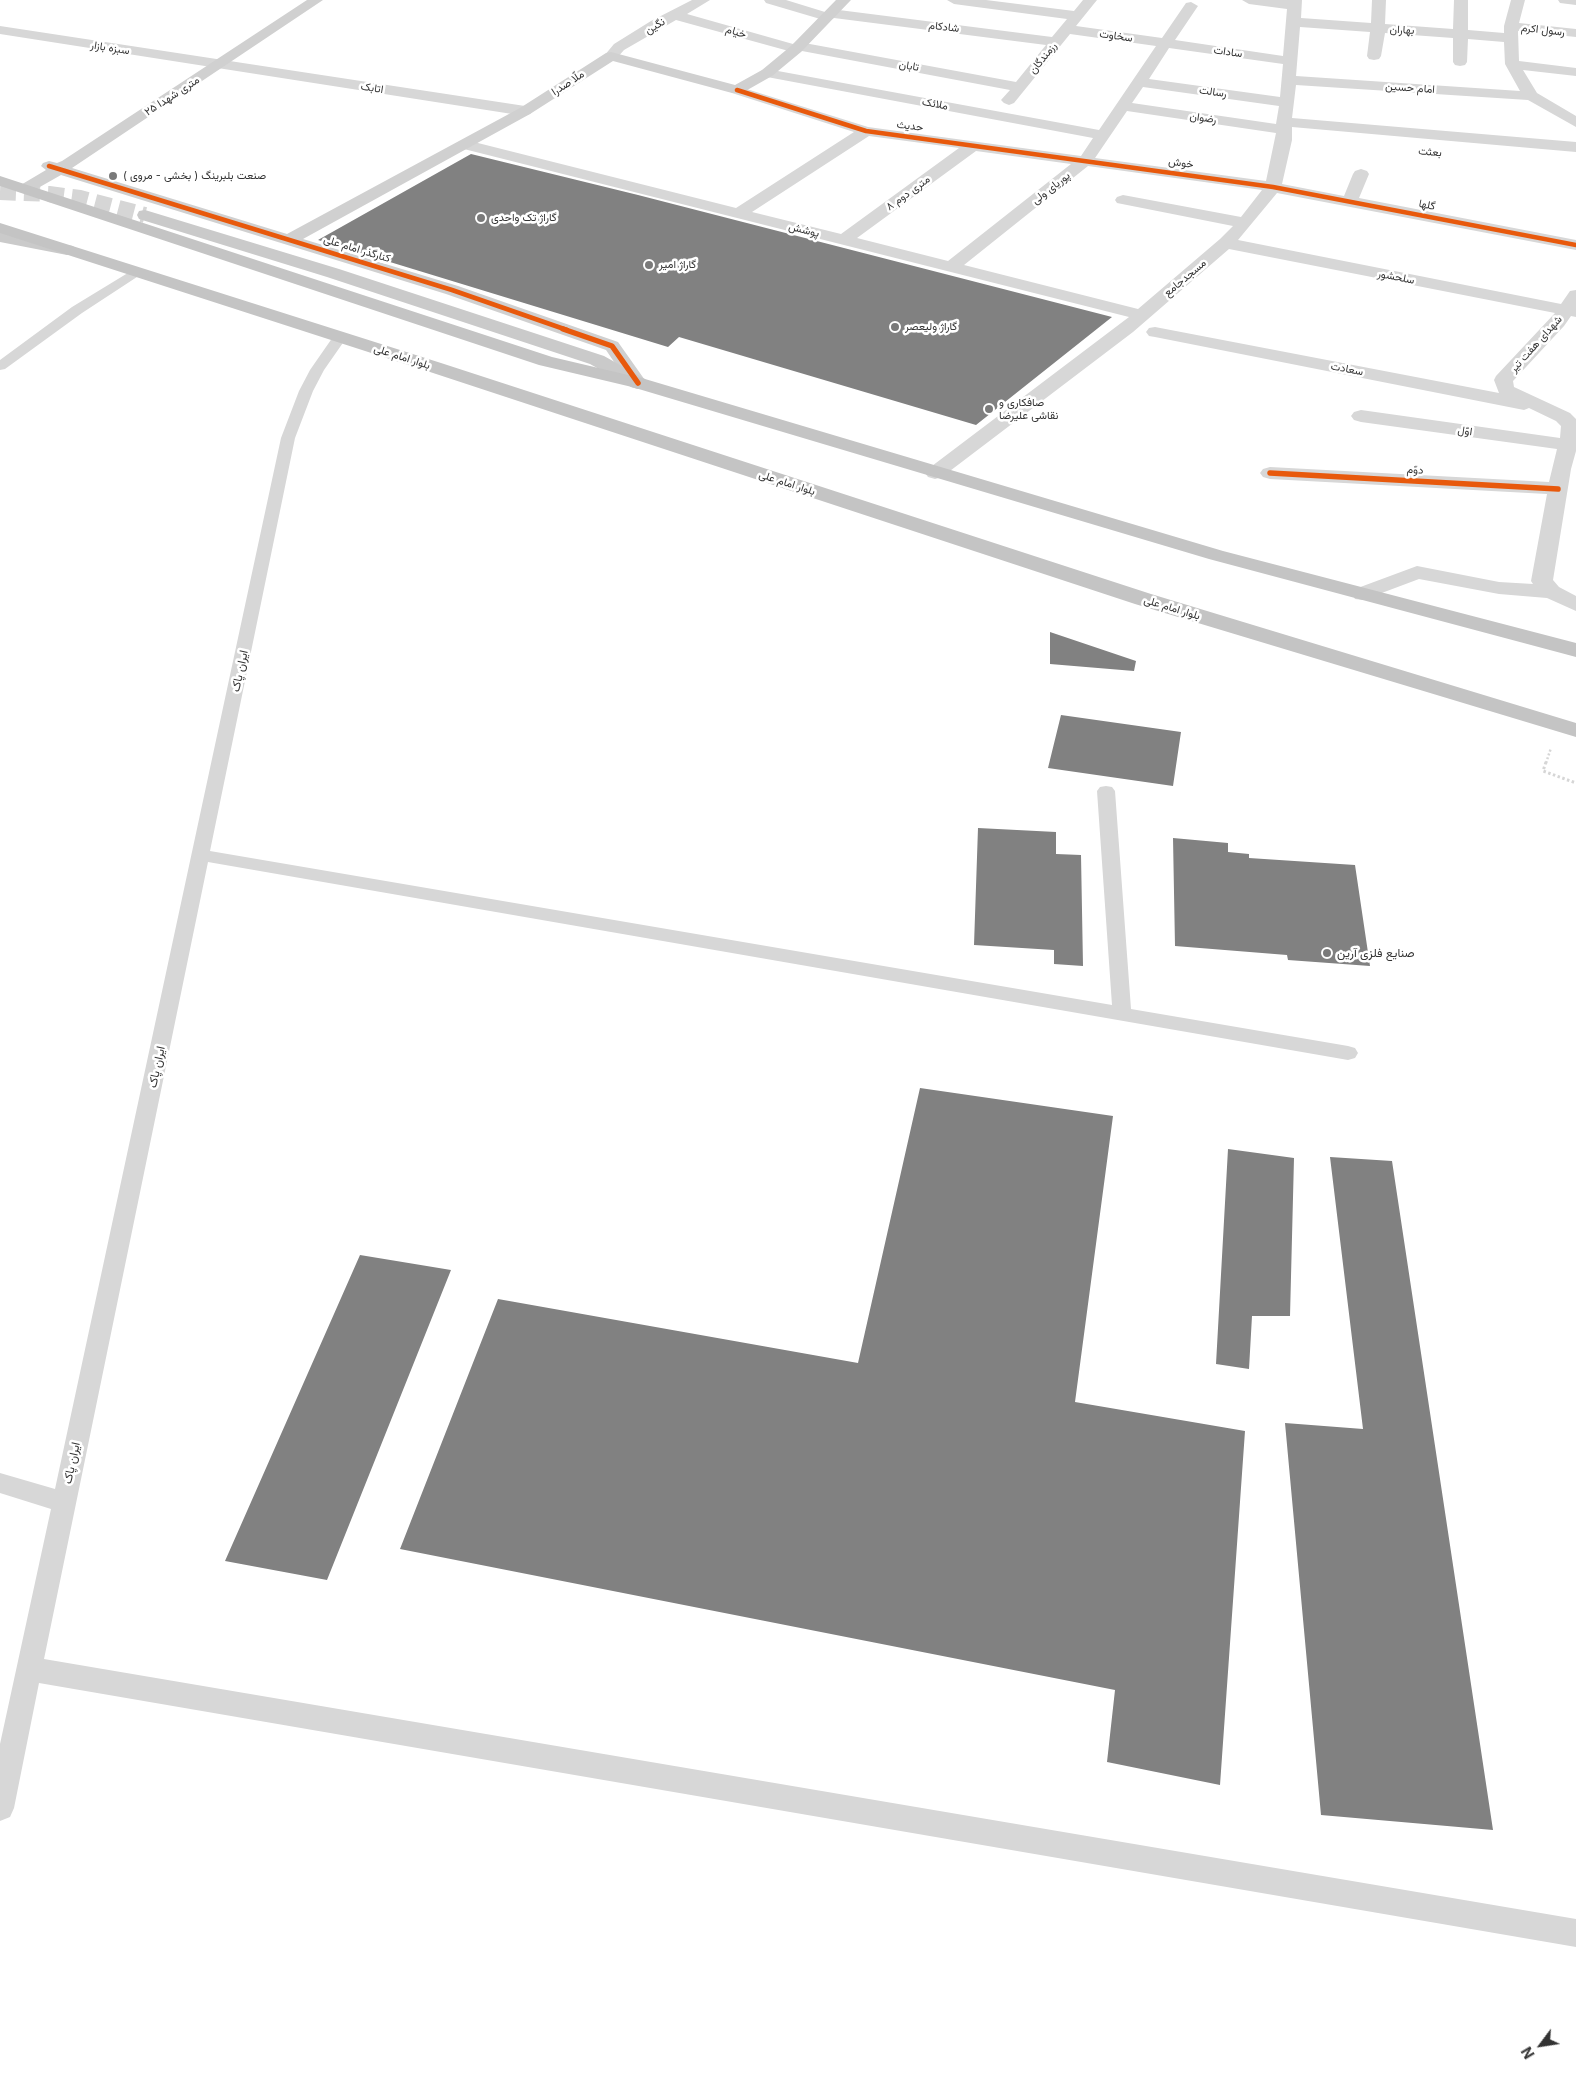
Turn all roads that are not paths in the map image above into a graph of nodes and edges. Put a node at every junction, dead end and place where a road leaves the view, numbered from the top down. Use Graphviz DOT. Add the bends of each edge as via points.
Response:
graph roads {
  1 [pos="296,0"];
  2 [pos="316,0"];
  3 [pos="703,0"];
  4 [pos="771,0"];
  5 [pos="844,0"];
  6 [pos="954,0"];
  7 [pos="1090,0"];
  8 [pos="1249,0"];
  9 [pos="1379,0"];
  10 [pos="1461,0"];
  11 [pos="1518,0"];
  12 [pos="1565,0"];
  13 [pos="1576,1"];
  14 [pos="1191,6"];
  15 [pos="1294,9"];
  16 [pos="675,15"];
  17 [pos="829,15"];
  18 [pos="1078,16"];
  19 [pos="1378,29"];
  20 [pos="0,30"];
  21 [pos="1066,30"];
  22 [pos="1511,32"];
  23 [pos="1576,33"];
  24 [pos="1461,34"];
  25 [pos="1056,42"];
  26 [pos="1165,43"];
  27 [pos="797,47"];
  28 [pos="611,56"];
  29 [pos="1374,56"];
  30 [pos="1291,61"];
  31 [pos="1460,62"];
  32 [pos="213,64"];
  33 [pos="1512,64"];
  34 [pos="1576,72"];
  35 [pos="767,73"];
  36 [pos="1288,80"];
  37 [pos="1139,82"];
  38 [pos="1020,86"];
  39 [pos="737,90"];
  40 [pos="1531,96"];
  41 [pos="1287,103"];
  42 [pos="1122,106"];
  43 [pos="525,111"];
  44 [pos="996,116"];
  45 [pos="1576,122"];
  46 [pos="1284,130"];
  47 [pos="866,131"];
  48 [pos="1103,135"];
  49 [pos="1303,142"];
  50 [pos="466,144"];
  51 [pos="972,146"];
  52 [pos="1576,147"];
  53 [pos="1085,161"];
  54 [pos="54,168"];
  55 [pos="1361,174"];
  56 [pos="13,185"];
  57 [pos="1273,188"];
  58 [pos="1122,200"];
  59 [pos="1349,202"];
  60 [pos="739,213"];
  61 [pos="145,215"];
  62 [pos="1245,223"];
  63 [pos="0,228"];
  64 [pos="0,237"];
  65 [pos="288,240"];
  66 [pos="844,240"];
  67 [pos="1226,243"];
  68 [pos="1576,245"];
  69 [pos="79,253"];
  70 [pos="951,267"];
  71 [pos="136,272"];
  72 [pos="1573,306"];
  73 [pos="1141,315"];
  74 [pos="1155,332"];
  75 [pos="340,337"];
  76 [pos="0,366"];
  77 [pos="638,384"];
  78 [pos="1540,407"];
  79 [pos="1361,416"];
  80 [pos="1568,445"];
  81 [pos="1569,470"];
  82 [pos="935,473"];
  83 [pos="1270,473"];
  84 [pos="1558,489"];
  85 [pos="1551,592"];
  86 [pos="1364,594"];
  87 [pos="1576,604"];
  88 [pos="1576,650"];
  89 [pos="1576,730"];
  90 [pos="1106,791"];
  91 [pos="202,855"];
  92 [pos="1122,1014"];
  93 [pos="1348,1053"];
  94 [pos="0,1483"];
  95 [pos="64,1502"];
  96 [pos="30,1669"];
  97 [pos="0,1808"];
  98 [pos="1576,1933"];
  1 -- 32 [label="street, ۲۵ متری شهدا"];
  2 -- 32 [label="street, ۲۵ متری شهدا"];
  3 -- 16 [label="street, نگین"];
  4 -- 17 [label="street, شادکام"];
  5 -- 17 [label="street"];
  6 -- 18 [label="street"];
  7 -- 18 [label="street, رزمندگان"];
  8 -- 15 [label="street, بهاران"];
  9 -- 19 [label="street"];
  10 -- 24 [label="street"];
  11 -- 22 [label="street"];
  12 -- 13 [label="street"];
  14 -- 26 [label="street, پوریای ولی"];
  15 -- 19 [label="street, بهاران"];
  15 -- 30 [label="street, مسجدجامع"];
  16 -- 27 [label="street, خیام"];
  16 -- 28 [label="street, نگین" via="619,47"];
  17 -- 25 [label="street, شادکام"];
  17 -- 27 [label="street"];
  18 -- 21 [label="street, رزمندگان"];
  19 -- 24 [label="street, بهاران"];
  19 -- 29 [label="street"];
  20 -- 32 [label="street, سبزه بازار"];
  21 -- 25 [label="street, رزمندگان"];
  21 -- 26 [label="street, سخاوت"];
  22 -- 23 [label="street, رسول اکرم"];
  22 -- 24 [label="street, بهاران"];
  22 -- 33 [label="street"];
  24 -- 31 [label="street"];
  25 -- 38 [label="street, رزمندگان"];
  26 -- 30 [label="street, سادات"];
  26 -- 37 [label="street, پوریای ولی"];
  27 -- 35 [label="street"];
  27 -- 38 [label="street, تابان"];
  28 -- 39 [label="street"];
  28 -- 43 [label="street, ملّا صدرا"];
  30 -- 36 [label="street, مسجدجامع"];
  32 -- 43 [label="street, اتابک"];
  32 -- 54 [label="street, ۲۵ متری شهدا"];
  33 -- 34 [label="street"];
  33 -- 40 [label="street"];
  35 -- 39 [label="street"];
  35 -- 44 [label="street, ملائک"];
  36 -- 40 [label="street, امام حسین"];
  36 -- 41 [label="street, مسجدجامع"];
  37 -- 41 [label="street, رسالت"];
  37 -- 42 [label="street, پوریای ولی"];
  38 -- 44 [label="street, رزمندگان"];
  39 -- 47 [label="street, حدیث"];
  40 -- 45 [label="street"];
  41 -- 46 [label="street, مسجدجامع"];
  42 -- 46 [label="street, رضوان"];
  42 -- 48 [label="street, پوریای ولی"];
  43 -- 50 [label="street, ملّا صدرا"];
  44 -- 48 [label="street, ملائک"];
  46 -- 49 [label="street"];
  46 -- 52 [label="street"];
  46 -- 57 [label="street, مسجدجامع"];
  47 -- 51 [label="street, حدیث"];
  47 -- 60 [label="street"];
  48 -- 53 [label="street, پوریای ولی"];
  50 -- 60 [label="street, پوشش"];
  50 -- 65 [label="street, ملّا صدرا"];
  51 -- 53 [label="street, حدیث"];
  51 -- 66 [label="street, ۸ متری دوم"];
  53 -- 57 [label="street, خوش"];
  53 -- 70 [label="street, پوریای ولی"];
  54 -- 56 [label="street, ۲۵ متری شهدا"];
  54 -- 65 [label="street, کنارگذر امام علی"];
  55 -- 59 [label="street"];
  56 -- 77 [label="highway" via="546,361"];
  57 -- 59 [label="street, گلها"];
  57 -- 62 [label="street, مسجدجامع"];
  58 -- 62 [label="street"];
  59 -- 68 [label="street, گلها"];
  60 -- 66 [label="street, پوشش"];
  61 -- 77 [label="main road" via="597,360"];
  62 -- 67 [label="street, مسجدجامع"];
  63 -- 69 [label="highway, بلوار امام علی"];
  64 -- 69 [label="main road"];
  65 -- 77 [label="street, کنارگذر امام علی" via="452,290 612,346"];
  66 -- 70 [label="street, پوشش"];
  67 -- 72 [label="street, سلحشور"];
  67 -- 73 [label="street, مسجدجامع"];
  69 -- 71 [label="highway, بلوار امام علی"];
  70 -- 73 [label="street, پوشش"];
  71 -- 75 [label="highway, بلوار امام علی"];
  71 -- 76 [label="lane"];
  72 -- 78 [label="street, شهدای هفت تیر" via="1503,380 1506,390"];
  73 -- 82 [label="street, مسجدجامع"];
  74 -- 78 [label="street, سعادت"];
  75 -- 89 [label="highway, بلوار امام علی" via="1143,599"];
  75 -- 91 [label="lane, ایران پاک" via="314,377 288,438"];
  77 -- 82 [label="highway"];
  78 -- 80 [label="street, شهدای هفت تیر" via="1563,417 1571,426"];
  79 -- 80 [label="street, اوّل"];
  80 -- 81 [label="street, شهدای هفت تیر"];
  81 -- 84 [label="street, شهدای هفت تیر"];
  82 -- 86 [label="highway" via="1216,555"];
  83 -- 84 [label="street, دوّم"];
  84 -- 85 [label="street, شهدای هفت تیر" via="1542,580"];
  85 -- 86 [label="street" via="1499,588 1417,572"];
  85 -- 87 [label="street"];
  86 -- 88 [label="highway"];
  90 -- 92 [label="lane"];
  91 -- 92 [label="lane"];
  91 -- 95 [label="lane, ایران پاک"];
  92 -- 93 [label="lane"];
  94 -- 95 [label="lane"];
  95 -- 96 [label="lane, ایران پاک"];
  96 -- 97 [label="lane, ایران پاک"];
  96 -- 98 [label="lane"];
}
